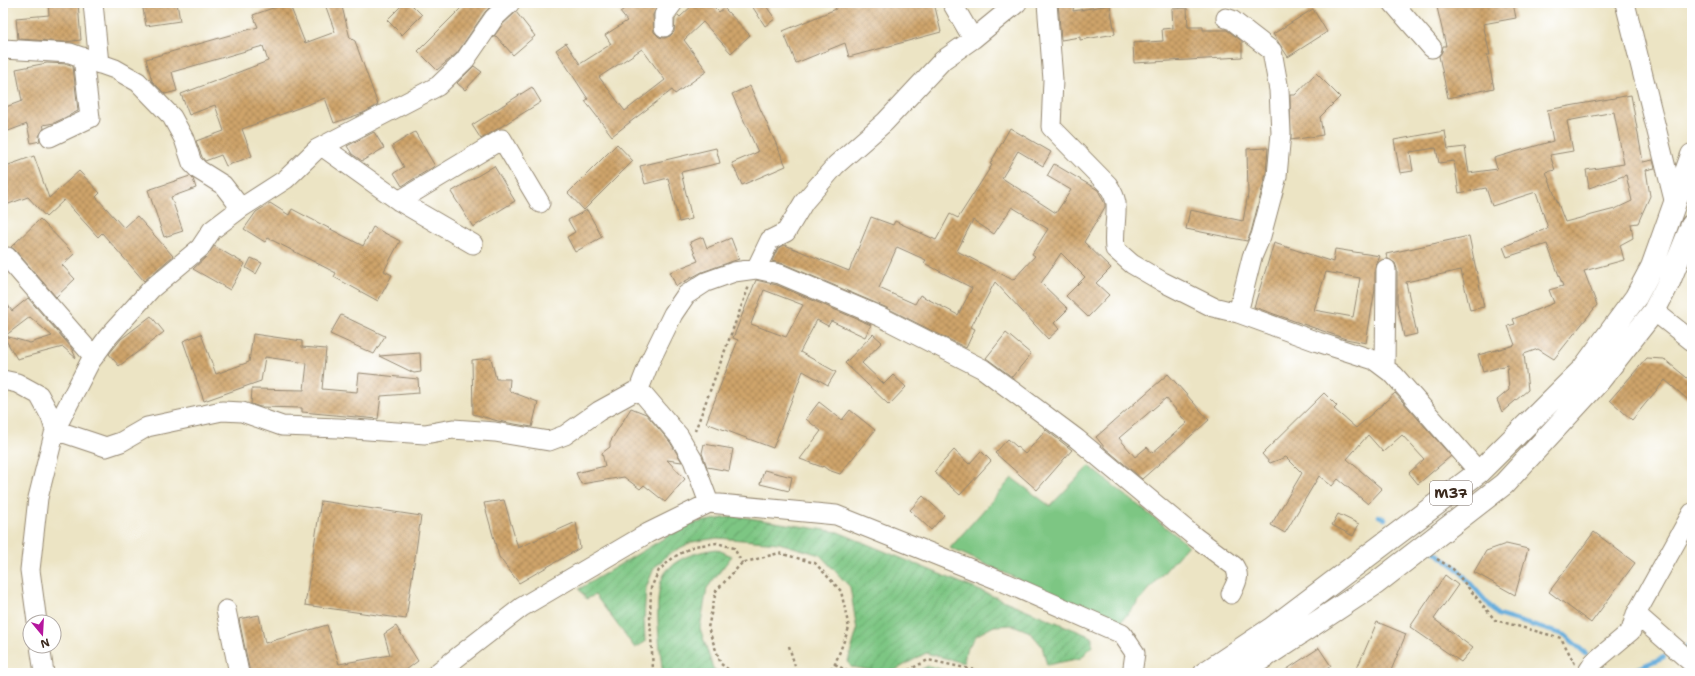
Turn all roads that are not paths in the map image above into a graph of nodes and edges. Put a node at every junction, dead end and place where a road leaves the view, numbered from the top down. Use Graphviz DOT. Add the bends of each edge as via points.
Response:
graph roads {
  1 [pos="93,3"];
  2 [pos="510,3"];
  3 [pos="673,3"];
  4 [pos="952,3"];
  5 [pos="1017,3"];
  6 [pos="1047,3"];
  7 [pos="1393,3"];
  8 [pos="1625,3"];
  9 [pos="1226,18"];
  10 [pos="664,27"];
  11 [pos="973,40"];
  12 [pos="1432,48"];
  13 [pos="3,49"];
  14 [pos="91,60"];
  15 [pos="50,137"];
  16 [pos="323,146"];
  17 [pos="1692,155"];
  18 [pos="399,201"];
  19 [pos="540,203"];
  20 [pos="1675,204"];
  21 [pos="241,208"];
  22 [pos="1692,225"];
  23 [pos="473,244"];
  24 [pos="3,258"];
  25 [pos="756,269"];
  26 [pos="1386,269"];
  27 [pos="1654,311"];
  28 [pos="1238,313"];
  29 [pos="1688,334"];
  30 [pos="94,357"];
  31 [pos="1385,368"];
  32 [pos="3,380"];
  33 [pos="639,389"];
  34 [pos="55,430"];
  35 [pos="1479,472"];
  36 [pos="709,503"];
  37 [pos="1692,514"];
  38 [pos="1231,594"];
  39 [pos="226,610"];
  40 [pos="36,614"];
  41 [pos="1636,614"];
  42 [pos="1278,636"];
  43 [pos="41,654"];
  44 [pos="1692,663"];
  45 [pos="1133,667"];
  46 [pos="1581,670"];
  47 [pos="44,673"];
  48 [pos="239,673"];
  49 [pos="437,673"];
  50 [pos="1205,673"];
  51 [pos="1240,673"];
  1 -- 14 [label="street"];
  2 -- 16 [label="street" via="494,18 465,60 438,86"];
  3 -- 10 [label="street" via="664,15"];
  4 -- 11 [label="street"];
  5 -- 11 [label="street"];
  6 -- 28 [label="street" via="1053,80 1051,127 1108,185 1113,194 1116,203 1113,235 1115,249 1132,264 1163,282 1213,307"];
  7 -- 12 [label="street"];
  8 -- 20 [label="street"];
  9 -- 28 [label="street" via="1272,51 1279,90 1281,133 1277,176"];
  11 -- 25 [label="street" via="943,60 885,122 836,165 804,202 786,232 770,240"];
  13 -- 14 [label="street" via="70,53"];
  14 -- 15 [label="street" via="90,118"];
  14 -- 21 [label="street" via="115,69 138,82 153,96 172,117 192,163 222,185"];
  16 -- 18 [label="street"];
  16 -- 21 [label="street" via="286,179"];
  17 -- 20 [label="main road, M37"];
  18 -- 19 [label="street" via="502,139"];
  18 -- 23 [label="street"];
  20 -- 35 [label="main road, M37" via="1652,267 1636,297 1583,369"];
  21 -- 30 [label="street" via="212,230 200,248 151,289 108,337"];
  22 -- 27 [label="main road, M37"];
  24 -- 30 [label="street" via="7,257"];
  25 -- 33 [label="street" via="734,272 706,282 686,295 673,314"];
  25 -- 38 [label="street" via="780,274 881,317 983,369 1076,439 1234,566 1238,578"];
  26 -- 31 [label="street"];
  27 -- 29 [label="street"];
  27 -- 42 [label="main road, M37" via="1599,381 1504,484 1375,584"];
  28 -- 31 [label="street" via="1374,360"];
  30 -- 34 [label="street"];
  31 -- 35 [label="street"];
  32 -- 34 [label="street" via="17,383 39,395"];
  33 -- 34 [label="street" via="599,411 565,435 549,441 495,432 453,429 425,434 282,426 242,412 222,411 147,427 121,442 106,447"];
  33 -- 36 [label="street" via="679,436 693,460"];
  34 -- 40 [label="street" via="38,498 30,570"];
  35 -- 42 [label="main road, M37"];
  36 -- 45 [label="street" via="836,515 1006,583 1122,634 1135,653"];
  36 -- 49 [label="street" via="648,533 522,607"];
  37 -- 41 [label="street"];
  39 -- 48 [label="street"];
  41 -- 44 [label="street"];
  41 -- 46 [label="street" via="1631,631"];
  42 -- 50 [label="main road, M37"];
  42 -- 51 [label="main road, M37"];
  43 -- 47 [label="street"];
}
